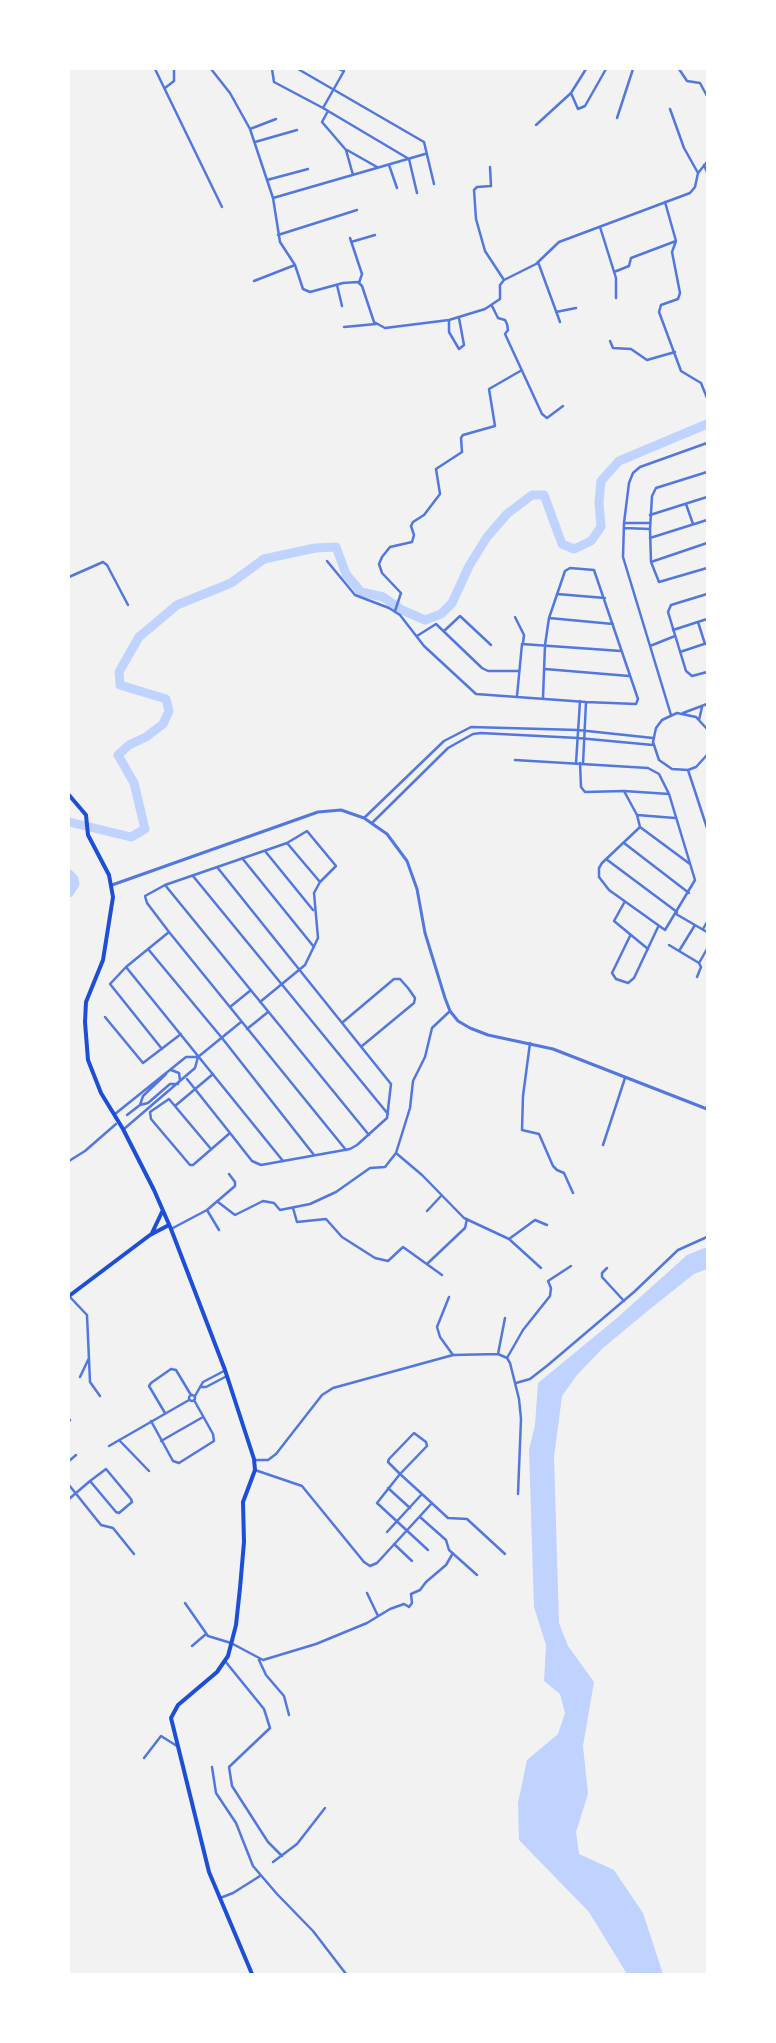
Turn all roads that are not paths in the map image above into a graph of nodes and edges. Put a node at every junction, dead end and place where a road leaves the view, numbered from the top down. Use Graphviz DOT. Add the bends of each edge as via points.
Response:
graph roads {
  1 [pos="155,69"];
  2 [pos="174,69"];
  3 [pos="211,69"];
  4 [pos="272,69"];
  5 [pos="298,69"];
  6 [pos="339,69"];
  7 [pos="586,69"];
  8 [pos="606,69"];
  9 [pos="634,69"];
  10 [pos="679,69"];
  11 [pos="165,88"];
  12 [pos="334,90"];
  13 [pos="571,93"];
  14 [pos="707,96"];
  15 [pos="323,108"];
  16 [pos="670,109"];
  17 [pos="328,111"];
  18 [pos="617,118"];
  19 [pos="276,119"];
  20 [pos="536,124"];
  21 [pos="250,129"];
  22 [pos="297,130"];
  23 [pos="255,142"];
  24 [pos="346,150"];
  25 [pos="425,154"];
  26 [pos="409,159"];
  27 [pos="707,162"];
  28 [pos="389,165"];
  29 [pos="704,165"];
  30 [pos="379,167"];
  31 [pos="490,167"];
  32 [pos="308,169"];
  33 [pos="707,172"];
  34 [pos="698,173"];
  35 [pos="353,175"];
  36 [pos="267,180"];
  37 [pos="434,184"];
  38 [pos="397,188"];
  39 [pos="417,192"];
  40 [pos="273,198"];
  41 [pos="665,202"];
  42 [pos="222,207"];
  43 [pos="357,210"];
  44 [pos="600,227"];
  45 [pos="278,235"];
  46 [pos="375,235"];
  47 [pos="350,238"];
  48 [pos="676,241"];
  49 [pos="351,242"];
  50 [pos="538,262"];
  51 [pos="295,265"];
  52 [pos="614,272"];
  53 [pos="504,280"];
  54 [pos="254,281"];
  55 [pos="359,283"];
  56 [pos="337,284"];
  57 [pos="616,298"];
  58 [pos="342,306"];
  59 [pos="492,306"];
  60 [pos="576,308"];
  61 [pos="556,312"];
  62 [pos="459,318"];
  63 [pos="448,320"];
  64 [pos="560,322"];
  65 [pos="376,324"];
  66 [pos="344,326"];
  67 [pos="610,341"];
  68 [pos="675,352"];
  69 [pos="522,370"];
  70 [pos="707,398"];
  71 [pos="563,406"];
  72 [pos="707,443"];
  73 [pos="707,472"];
  74 [pos="707,497"];
  75 [pos="686,504"];
  76 [pos="650,515"];
  77 [pos="707,520"];
  78 [pos="624,523"];
  79 [pos="650,523"];
  80 [pos="693,524"];
  81 [pos="624,528"];
  82 [pos="650,529"];
  83 [pos="650,538"];
  84 [pos="707,543"];
  85 [pos="326,561"];
  86 [pos="650,562"];
  87 [pos="707,568"];
  88 [pos="69,577"];
  89 [pos="557,594"];
  90 [pos="707,594"];
  91 [pos="605,598"];
  92 [pos="128,605"];
  93 [pos="395,610"];
  94 [pos="515,617"];
  95 [pos="549,618"];
  96 [pos="707,619"];
  97 [pos="698,622"];
  98 [pos="613,624"];
  99 [pos="673,630"];
  100 [pos="444,631"];
  101 [pos="417,636"];
  102 [pos="675,636"];
  103 [pos="523,643"];
  104 [pos="706,643"];
  105 [pos="491,644"];
  106 [pos="545,645"];
  107 [pos="650,646"];
  108 [pos="621,651"];
  109 [pos="680,652"];
  110 [pos="544,669"];
  111 [pos="519,672"];
  112 [pos="707,672"];
  113 [pos="629,676"];
  114 [pos="517,696"];
  115 [pos="543,698"];
  116 [pos="580,701"];
  117 [pos="586,702"];
  118 [pos="707,704"];
  119 [pos="702,705"];
  120 [pos="682,713"];
  121 [pos="671,715"];
  122 [pos="699,720"];
  123 [pos="707,729"];
  124 [pos="578,730"];
  125 [pos="584,730"];
  126 [pos="578,738"];
  127 [pos="584,738"];
  128 [pos="653,738"];
  129 [pos="653,746"];
  130 [pos="707,755"];
  131 [pos="515,760"];
  132 [pos="707,761"];
  133 [pos="702,762"];
  134 [pos="580,763"];
  135 [pos="688,770"];
  136 [pos="624,791"];
  137 [pos="669,794"];
  138 [pos="69,795"];
  139 [pos="637,815"];
  140 [pos="364,818"];
  141 [pos="676,818"];
  142 [pos="372,823"];
  143 [pos="707,826"];
  144 [pos="640,827"];
  145 [pos="287,843"];
  146 [pos="624,843"];
  147 [pos="265,851"];
  148 [pos="242,858"];
  149 [pos="606,858"];
  150 [pos="691,865"];
  151 [pos="217,867"];
  152 [pos="193,876"];
  153 [pos="320,882"];
  154 [pos="112,885"];
  155 [pos="165,885"];
  156 [pos="689,893"];
  157 [pos="624,903"];
  158 [pos="314,911"];
  159 [pos="676,913"];
  160 [pos="707,922"];
  161 [pos="695,925"];
  162 [pos="658,927"];
  163 [pos="702,929"];
  164 [pos="169,932"];
  165 [pos="707,932"];
  166 [pos="630,936"];
  167 [pos="669,945"];
  168 [pos="314,947"];
  169 [pos="148,949"];
  170 [pos="648,949"];
  171 [pos="707,949"];
  172 [pos="679,951"];
  173 [pos="699,963"];
  174 [pos="126,967"];
  175 [pos="300,970"];
  176 [pos="696,977"];
  177 [pos="282,985"];
  178 [pos="251,990"];
  179 [pos="260,1002"];
  180 [pos="230,1007"];
  181 [pos="450,1011"];
  182 [pos="268,1012"];
  183 [pos="105,1017"];
  184 [pos="241,1022"];
  185 [pos="343,1022"];
  186 [pos="247,1028"];
  187 [pos="180,1034"];
  188 [pos="222,1038"];
  189 [pos="530,1043"];
  190 [pos="362,1046"];
  191 [pos="162,1049"];
  192 [pos="198,1057"];
  193 [pos="168,1071"];
  194 [pos="213,1074"];
  195 [pos="625,1078"];
  196 [pos="186,1079"];
  197 [pos="179,1083"];
  198 [pos="194,1089"];
  199 [pos="140,1105"];
  200 [pos="175,1106"];
  201 [pos="707,1109"];
  202 [pos="115,1114"];
  203 [pos="388,1114"];
  204 [pos="127,1115"];
  205 [pos="116,1124"];
  206 [pos="123,1129"];
  207 [pos="230,1133"];
  208 [pos="369,1135"];
  209 [pos="603,1145"];
  210 [pos="211,1149"];
  211 [pos="346,1150"];
  212 [pos="396,1154"];
  213 [pos="314,1155"];
  214 [pos="69,1161"];
  215 [pos="283,1161"];
  216 [pos="229,1174"];
  217 [pos="573,1193"];
  218 [pos="441,1196"];
  219 [pos="218,1202"];
  220 [pos="293,1208"];
  221 [pos="207,1210"];
  222 [pos="427,1211"];
  223 [pos="162,1212"];
  224 [pos="467,1219"];
  225 [pos="547,1225"];
  226 [pos="170,1227"];
  227 [pos="219,1230"];
  228 [pos="150,1235"];
  229 [pos="707,1236"];
  230 [pos="509,1239"];
  231 [pos="428,1263"];
  232 [pos="572,1266"];
  233 [pos="541,1268"];
  234 [pos="607,1268"];
  235 [pos="442,1275"];
  236 [pos="69,1296"];
  237 [pos="449,1297"];
  238 [pos="624,1300"];
  239 [pos="505,1318"];
  240 [pos="453,1354"];
  241 [pos="498,1354"];
  242 [pos="90,1357"];
  243 [pos="507,1358"];
  244 [pos="225,1370"];
  245 [pos="227,1376"];
  246 [pos="80,1377"];
  247 [pos="516,1383"];
  248 [pos="200,1388"];
  249 [pos="100,1396"];
  250 [pos="193,1397"];
  251 [pos="165,1413"];
  252 [pos="204,1417"];
  253 [pos="150,1421"];
  254 [pos="119,1440"];
  255 [pos="161,1441"];
  256 [pos="109,1446"];
  257 [pos="76,1455"];
  258 [pos="254,1460"];
  259 [pos="69,1461"];
  260 [pos="254,1470"];
  261 [pos="149,1471"];
  262 [pos="400,1474"];
  263 [pos="90,1480"];
  264 [pos="69,1485"];
  265 [pos="388,1488"];
  266 [pos="75,1492"];
  267 [pos="422,1494"];
  268 [pos="518,1494"];
  269 [pos="69,1499"];
  270 [pos="432,1504"];
  271 [pos="410,1508"];
  272 [pos="420,1516"];
  273 [pos="397,1522"];
  274 [pos="407,1530"];
  275 [pos="387,1532"];
  276 [pos="394,1544"];
  277 [pos="428,1550"];
  278 [pos="134,1554"];
  279 [pos="453,1554"];
  280 [pos="504,1554"];
  281 [pos="412,1561"];
  282 [pos="478,1575"];
  283 [pos="367,1593"];
  284 [pos="184,1603"];
  285 [pos="378,1616"];
  286 [pos="206,1634"];
  287 [pos="232,1644"];
  288 [pos="192,1646"];
  289 [pos="259,1660"];
  290 [pos="225,1661"];
  291 [pos="289,1715"];
  292 [pos="177,1746"];
  293 [pos="144,1758"];
  294 [pos="212,1767"];
  295 [pos="325,1808"];
  296 [pos="282,1856"];
  297 [pos="273,1862"];
  298 [pos="260,1876"];
  299 [pos="219,1898"];
  300 [pos="252,1974"];
  301 [pos="346,1974"];
  1 -- 11 [label="street"];
  2 -- 11 [label="street" via="174,81"];
  3 -- 21 [label="street" via="230,93"];
  4 -- 15 [label="street" via="274,82"];
  5 -- 12 [label="street"];
  6 -- 12 [label="street" via="344,72"];
  7 -- 13 [label="street"];
  8 -- 13 [label="street" via="581,109 578,109"];
  9 -- 18 [label="street"];
  10 -- 14 [label="street" via="687,81 700,83"];
  11 -- 42 [label="street"];
  12 -- 15 [label="street"];
  12 -- 25 [label="street" via="424,142"];
  13 -- 20 [label="street"];
  15 -- 17 [label="street"];
  16 -- 34 [label="street" via="684,148"];
  17 -- 24 [label="street" via="322,122"];
  17 -- 26 [label="street"];
  19 -- 21 [label="street"];
  21 -- 23 [label="street"];
  22 -- 23 [label="street"];
  23 -- 36 [label="street"];
  24 -- 30 [label="street"];
  24 -- 35 [label="street"];
  25 -- 26 [label="street"];
  25 -- 37 [label="street"];
  26 -- 28 [label="street"];
  26 -- 39 [label="street"];
  27 -- 29 [label="street"];
  28 -- 30 [label="street"];
  28 -- 38 [label="street"];
  29 -- 33 [label="street"];
  29 -- 34 [label="street"];
  30 -- 35 [label="street"];
  31 -- 53 [label="street" via="491,186 474,190 476,219 485,251"];
  32 -- 36 [label="street"];
  34 -- 41 [label="street" via="692,191"];
  35 -- 40 [label="street"];
  36 -- 40 [label="street"];
  40 -- 45 [label="street"];
  41 -- 44 [label="street"];
  41 -- 48 [label="street"];
  43 -- 45 [label="street"];
  44 -- 50 [label="street" via="559,242"];
  44 -- 52 [label="street"];
  45 -- 51 [label="street"];
  46 -- 49 [label="street"];
  47 -- 49 [label="street"];
  48 -- 52 [label="street" via="631,258 629,266"];
  48 -- 68 [label="street" via="672,252 680,298 658,308"];
  49 -- 55 [label="street" via="362,274"];
  50 -- 53 [label="street"];
  50 -- 61 [label="street"];
  51 -- 54 [label="street"];
  51 -- 56 [label="street" via="306,291"];
  52 -- 57 [label="street"];
  53 -- 59 [label="street" via="500,285 500,298"];
  55 -- 56 [label="street"];
  55 -- 65 [label="street"];
  56 -- 58 [label="street"];
  59 -- 62 [label="street"];
  59 -- 69 [label="street" via="498,318 507,324 505,334"];
  60 -- 61 [label="street"];
  61 -- 64 [label="street"];
  62 -- 63 [label="street"];
  62 -- 63 [label="street" via="464,344 459,349 449,332"];
  63 -- 65 [label="street" via="389,328"];
  65 -- 66 [label="street"];
  67 -- 68 [label="street" via="613,348 631,350 647,360"];
  68 -- 70 [label="street" via="681,371 701,384"];
  69 -- 71 [label="street" via="544,416 549,417"];
  69 -- 93 [label="street" via="490,388 495,426 461,436 462,452 436,469 440,494 424,515 412,522 412,542 390,547 382,557 380,568 400,591"];
  72 -- 78 [label="street" via="636,470 628,483"];
  73 -- 76 [label="street" via="656,488"];
  74 -- 75 [label="street"];
  75 -- 76 [label="street"];
  75 -- 80 [label="street"];
  76 -- 79 [label="street"];
  77 -- 80 [label="street"];
  78 -- 79 [label="street"];
  78 -- 81 [label="street"];
  79 -- 82 [label="street"];
  80 -- 83 [label="street"];
  81 -- 82 [label="street"];
  81 -- 107 [label="street" via="624,563"];
  82 -- 83 [label="street"];
  83 -- 86 [label="street"];
  84 -- 86 [label="street"];
  85 -- 93 [label="street" via="354,595"];
  86 -- 87 [label="street" via="657,581 661,583"];
  88 -- 92 [label="street" via="103,562"];
  89 -- 91 [label="street"];
  89 -- 91 [label="street" via="566,570 585,569 596,572"];
  89 -- 95 [label="street"];
  90 -- 99 [label="street" via="668,607"];
  91 -- 98 [label="street"];
  93 -- 101 [label="street"];
  94 -- 103 [label="street" via="524,634"];
  95 -- 98 [label="street"];
  95 -- 106 [label="street"];
  96 -- 97 [label="street"];
  97 -- 99 [label="street"];
  97 -- 104 [label="street"];
  98 -- 108 [label="street"];
  99 -- 102 [label="street"];
  100 -- 101 [label="street" via="434,624"];
  100 -- 105 [label="street" via="460,616"];
  100 -- 111 [label="street" via="482,668"];
  101 -- 114 [label="street" via="473,692"];
  102 -- 107 [label="street"];
  102 -- 109 [label="street"];
  103 -- 106 [label="street"];
  103 -- 111 [label="street" via="520,646"];
  104 -- 109 [label="street"];
  106 -- 108 [label="street"];
  106 -- 110 [label="street"];
  107 -- 121 [label="street"];
  108 -- 113 [label="street"];
  109 -- 112 [label="street" via="688,674"];
  110 -- 113 [label="street"];
  110 -- 115 [label="street"];
  111 -- 114 [label="street"];
  113 -- 117 [label="street" via="638,699 636,704"];
  114 -- 115 [label="street"];
  115 -- 116 [label="street"];
  116 -- 117 [label="street"];
  116 -- 124 [label="street"];
  117 -- 125 [label="street"];
  118 -- 119 [label="street"];
  119 -- 120 [label="street"];
  119 -- 122 [label="street"];
  120 -- 121 [label="street"];
  120 -- 122 [label="street"];
  121 -- 128 [label="street" via="659,724"];
  122 -- 123 [label="street"];
  124 -- 125 [label="street"];
  124 -- 126 [label="street"];
  124 -- 140 [label="street" via="479,726 464,730 444,741"];
  125 -- 127 [label="street"];
  125 -- 128 [label="street"];
  126 -- 127 [label="street"];
  126 -- 134 [label="street"];
  126 -- 142 [label="street" via="481,733 467,736 448,748"];
  127 -- 129 [label="street"];
  127 -- 134 [label="street"];
  128 -- 129 [label="street"];
  129 -- 135 [label="street" via="665,766"];
  130 -- 133 [label="street"];
  131 -- 134 [label="street"];
  132 -- 133 [label="street"];
  133 -- 135 [label="street"];
  134 -- 136 [label="street" via="583,791"];
  134 -- 137 [label="street" via="652,769 662,777"];
  135 -- 143 [label="street"];
  136 -- 137 [label="street"];
  136 -- 139 [label="street"];
  137 -- 141 [label="street"];
  138 -- 154 [label="main road" via="87,819 88,835"];
  139 -- 141 [label="street"];
  139 -- 144 [label="street"];
  140 -- 142 [label="street"];
  140 -- 154 [label="street" via="341,810 318,812"];
  141 -- 150 [label="street"];
  142 -- 181 [label="street" via="393,840 407,861 417,890 425,933"];
  144 -- 146 [label="street"];
  144 -- 150 [label="street"];
  145 -- 147 [label="street"];
  145 -- 153 [label="street"];
  145 -- 153 [label="street" via="307,831 325,851 336,868"];
  146 -- 149 [label="street"];
  146 -- 156 [label="street"];
  147 -- 148 [label="street"];
  147 -- 158 [label="street"];
  148 -- 151 [label="street"];
  148 -- 168 [label="street"];
  149 -- 157 [label="street" via="599,868 600,881"];
  149 -- 159 [label="street"];
  150 -- 156 [label="street" via="695,880"];
  151 -- 152 [label="street"];
  151 -- 175 [label="street"];
  152 -- 155 [label="street"];
  152 -- 177 [label="street"];
  153 -- 158 [label="street" via="313,898"];
  154 -- 202 [label="main road" via="113,910 109,934 103,960 86,1002 85,1022 91,1070"];
  155 -- 164 [label="street" via="147,894 145,899"];
  155 -- 178 [label="street"];
  156 -- 159 [label="street"];
  157 -- 162 [label="street"];
  157 -- 166 [label="street" via="613,920"];
  158 -- 168 [label="street" via="318,934"];
  159 -- 161 [label="street"];
  159 -- 162 [label="street" via="666,929"];
  160 -- 163 [label="street"];
  161 -- 163 [label="street"];
  161 -- 172 [label="street"];
  162 -- 170 [label="street"];
  163 -- 165 [label="street"];
  164 -- 169 [label="street"];
  164 -- 180 [label="street"];
  166 -- 170 [label="street"];
  166 -- 170 [label="street" via="612,972 614,978 628,983 632,981"];
  167 -- 172 [label="street"];
  168 -- 175 [label="street" via="308,962"];
  169 -- 174 [label="street"];
  169 -- 188 [label="street"];
  171 -- 173 [label="street"];
  172 -- 173 [label="street"];
  173 -- 176 [label="street" via="702,967"];
  174 -- 187 [label="street"];
  174 -- 191 [label="street" via="111,981 111,986"];
  175 -- 177 [label="street"];
  175 -- 185 [label="street"];
  177 -- 179 [label="street"];
  177 -- 203 [label="street"];
  178 -- 179 [label="street"];
  178 -- 180 [label="street"];
  179 -- 182 [label="street"];
  180 -- 184 [label="street"];
  181 -- 189 [label="street" via="470,1028 498,1038"];
  181 -- 212 [label="street" via="432,1028 413,1081 410,1108"];
  182 -- 186 [label="street"];
  182 -- 208 [label="street"];
  183 -- 191 [label="street" via="143,1063"];
  184 -- 186 [label="street"];
  184 -- 188 [label="street"];
  185 -- 190 [label="street"];
  185 -- 190 [label="street" via="394,979 400,979 415,998 414,1003"];
  186 -- 211 [label="street"];
  187 -- 191 [label="street"];
  187 -- 192 [label="street"];
  188 -- 192 [label="street"];
  188 -- 213 [label="street"];
  189 -- 195 [label="street"];
  189 -- 217 [label="street" via="522,1130 539,1134 553,1166 564,1173"];
  190 -- 203 [label="street" via="390,1081"];
  192 -- 193 [label="street" via="186,1057"];
  192 -- 194 [label="street"];
  192 -- 197 [label="street" via="196,1068"];
  193 -- 197 [label="street" via="179,1072"];
  193 -- 199 [label="street" via="143,1096"];
  193 -- 202 [label="street"];
  194 -- 198 [label="street"];
  194 -- 215 [label="street"];
  195 -- 201 [label="street"];
  195 -- 209 [label="street"];
  196 -- 198 [label="street"];
  197 -- 199 [label="street" via="170,1084 148,1103"];
  197 -- 206 [label="street"];
  198 -- 200 [label="street"];
  198 -- 207 [label="street"];
  199 -- 204 [label="street"];
  200 -- 210 [label="street"];
  200 -- 210 [label="street" via="166,1099 150,1112 150,1117 190,1165"];
  202 -- 206 [label="main road"];
  203 -- 208 [label="street" via="384,1123"];
  205 -- 214 [label="street"];
  206 -- 223 [label="main road"];
  207 -- 210 [label="street"];
  207 -- 215 [label="street" via="255,1163"];
  208 -- 211 [label="street"];
  211 -- 213 [label="street"];
  212 -- 218 [label="street"];
  212 -- 220 [label="street" via="383,1168 370,1168 336,1192"];
  213 -- 215 [label="street"];
  216 -- 219 [label="street" via="236,1185"];
  218 -- 222 [label="street"];
  218 -- 224 [label="street"];
  219 -- 220 [label="street" via="235,1215 263,1201 272,1202 280,1210"];
  219 -- 221 [label="street"];
  220 -- 231 [label="street" via="297,1222 326,1219 342,1237 375,1258 388,1261 403,1247"];
  221 -- 226 [label="street"];
  221 -- 227 [label="street"];
  223 -- 226 [label="main road"];
  223 -- 228 [label="main road"];
  224 -- 230 [label="street"];
  224 -- 231 [label="street" via="464,1228"];
  225 -- 230 [label="street" via="535,1220"];
  226 -- 228 [label="main road"];
  226 -- 244 [label="main road"];
  228 -- 236 [label="main road"];
  229 -- 238 [label="street" via="673,1254"];
  230 -- 233 [label="street"];
  231 -- 235 [label="street"];
  232 -- 243 [label="street" via="548,1281 550,1296 523,1330"];
  234 -- 238 [label="street" via="602,1277"];
  236 -- 242 [label="street" via="87,1315"];
  237 -- 240 [label="street" via="437,1331"];
  238 -- 247 [label="street" via="541,1370 526,1381"];
  239 -- 241 [label="street"];
  240 -- 241 [label="street"];
  240 -- 258 [label="street" via="329,1390 276,1454 268,1460"];
  241 -- 243 [label="street"];
  242 -- 246 [label="street"];
  242 -- 249 [label="street" via="90,1382"];
  243 -- 247 [label="street"];
  244 -- 245 [label="main road"];
  244 -- 248 [label="street" via="203,1382"];
  245 -- 248 [label="street"];
  245 -- 258 [label="main road"];
  247 -- 268 [label="street" via="521,1419"];
  248 -- 250 [label="street"];
  250 -- 251 [label="street"];
  250 -- 251 [label="street" via="176,1370 170,1369 149,1386"];
  250 -- 252 [label="street"];
  251 -- 253 [label="street"];
  252 -- 255 [label="street"];
  252 -- 255 [label="street" via="214,1441 179,1463 173,1461"];
  253 -- 254 [label="street"];
  253 -- 255 [label="street"];
  254 -- 256 [label="street"];
  254 -- 261 [label="street"];
  257 -- 259 [label="street"];
  258 -- 260 [label="main road"];
  260 -- 276 [label="street" via="302,1486 367,1564 375,1565"];
  260 -- 287 [label="main road" via="243,1502 244,1542"];
  262 -- 262 [label="street" via="388,1460 415,1432 427,1444"];
  262 -- 265 [label="street"];
  262 -- 267 [label="street"];
  263 -- 263 [label="street" via="116,1512 132,1502 108,1470"];
  263 -- 266 [label="street"];
  264 -- 266 [label="street"];
  265 -- 271 [label="street"];
  265 -- 273 [label="street" via="377,1503"];
  266 -- 269 [label="street"];
  266 -- 278 [label="street" via="101,1525 113,1528"];
  267 -- 270 [label="street"];
  267 -- 271 [label="street"];
  270 -- 272 [label="street"];
  270 -- 280 [label="street" via="448,1518 468,1519"];
  271 -- 273 [label="street"];
  272 -- 274 [label="street"];
  272 -- 279 [label="street" via="447,1542"];
  273 -- 274 [label="street"];
  273 -- 275 [label="street"];
  274 -- 276 [label="street"];
  274 -- 277 [label="street"];
  276 -- 281 [label="street"];
  279 -- 282 [label="street"];
  279 -- 285 [label="street" via="420,1590 411,1594 411,1605 407,1607 404,1604"];
  283 -- 285 [label="street"];
  284 -- 286 [label="street"];
  285 -- 289 [label="street" via="316,1644"];
  286 -- 287 [label="street"];
  286 -- 288 [label="street"];
  287 -- 289 [label="street"];
  287 -- 290 [label="main road"];
  289 -- 291 [label="street" via="266,1675 284,1696"];
  290 -- 292 [label="main road" via="172,1712"];
  290 -- 296 [label="street" via="264,1709 270,1728 229,1767 232,1786 268,1842"];
  292 -- 293 [label="street" via="161,1736"];
  292 -- 299 [label="main road" via="209,1872"];
  294 -- 298 [label="street" via="216,1793 236,1823 248,1857"];
  295 -- 296 [label="street" via="297,1844"];
  296 -- 297 [label="street"];
  298 -- 299 [label="street"];
  298 -- 301 [label="street" via="313,1931"];
  299 -- 300 [label="main road"];
}
